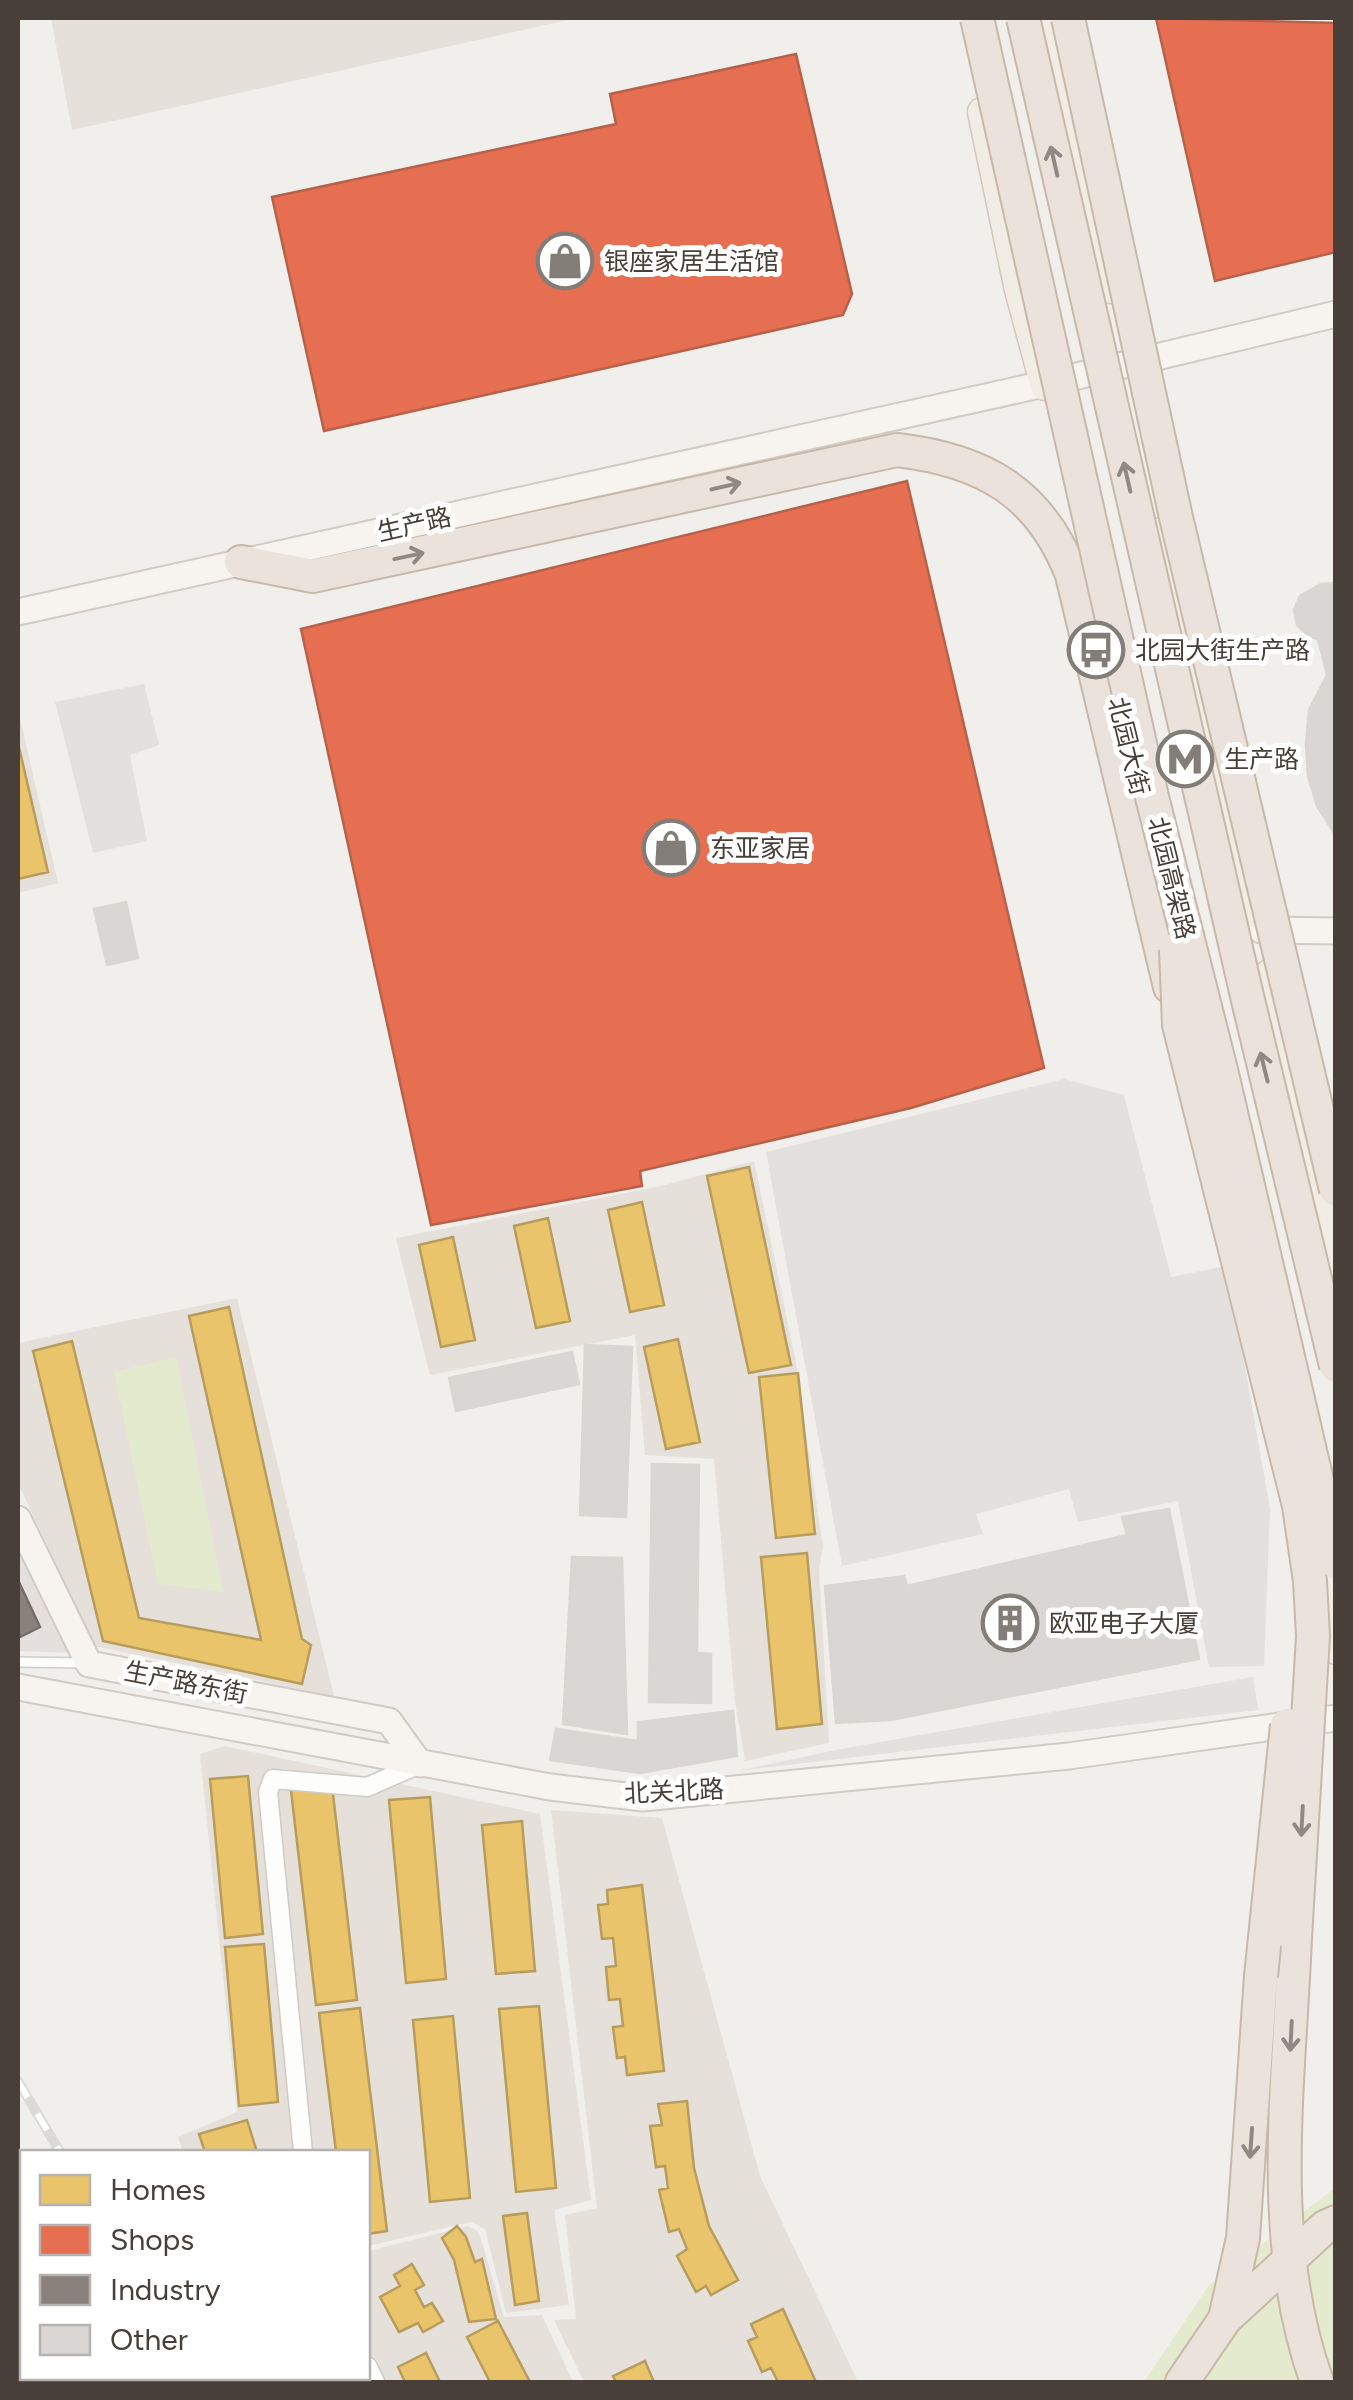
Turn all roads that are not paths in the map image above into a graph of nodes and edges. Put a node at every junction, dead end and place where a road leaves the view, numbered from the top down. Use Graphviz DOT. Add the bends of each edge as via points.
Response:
graph roads {
  1 [pos="962,18"];
  2 [pos="977,18"];
  3 [pos="1023,18"];
  4 [pos="1049,18"];
  5 [pos="1068,18"];
  6 [pos="1336,314"];
  7 [pos="1128,364"];
  8 [pos="1044,384"];
  9 [pos="242,562"];
  10 [pos="18,612"];
  11 [pos="1194,768"];
  12 [pos="1152,796"];
  13 [pos="1259,930"];
  14 [pos="1336,931"];
  15 [pos="1282,964"];
  16 [pos="1179,1026"];
  17 [pos="1324,1137"];
  18 [pos="1209,1154"];
  19 [pos="1336,1190"];
  20 [pos="1336,1268"];
  21 [pos="1277,1312"];
  22 [pos="1324,1319"];
  23 [pos="1336,1366"];
  24 [pos="1298,1506"];
  25 [pos="18,1519"];
  26 [pos="1336,1562"];
  27 [pos="1336,1650"];
  28 [pos="18,1662"];
  29 [pos="89,1664"];
  30 [pos="18,1688"];
  31 [pos="1336,1718"];
  32 [pos="420,1764"];
  33 [pos="303,2150"];
  34 [pos="1336,2222"];
  35 [pos="1224,2319"];
  36 [pos="1182,2382"];
  37 [pos="1317,2382"];
  1 -- 8 [label="main road, 北园大街"];
  2 -- 12 [label="highway, 北园高架路, bridge"];
  11 -- 3 [label="highway, 北园高架路, one-way, bridge"];
  4 -- 7 [label="main road"];
  5 -- 15 [label="highway, bridge"];
  6 -- 7 [label="street"];
  7 -- 8 [label="street, 生产路"];
  7 -- 13 [label="main road"];
  8 -- 9 [label="street, 生产路"];
  8 -- 27 [label="main road, 北园大街" via="1273,1338"];
  9 -- 10 [label="street, 生产路"];
  9 -- 16 [label="highway, one-way, bridge" via="313,576 897,450 944,458 1000,480 1048,526 1072,575"];
  11 -- 15 [label="highway, bridge"];
  22 -- 11 [label="highway, 北园高架路, one-way, bridge"];
  12 -- 16 [label="highway, bridge" via="1177,957"];
  12 -- 21 [label="highway, 北园高架路, bridge"];
  13 -- 14 [label="street"];
  13 -- 20 [label="main road"];
  15 -- 17 [label="highway, bridge"];
  16 -- 18 [label="highway, bridge"];
  17 -- 19 [label="highway, bridge"];
  17 -- 22 [label="highway, bridge"];
  18 -- 21 [label="highway, bridge"];
  18 -- 24 [label="highway, bridge"];
  21 -- 26 [label="highway, 北园高架路, bridge"];
  22 -- 23 [label="highway, 北园高架路, bridge"];
  24 -- 35 [label="highway, one-way, bridge" via="1297,1628 1243,2238"];
  24 -- 37 [label="highway, one-way, bridge" via="1313,1636 1286,2218 1291,2281"];
  25 -- 29 [label="street, 生产路东街"];
  28 -- 29 [label="lane"];
  29 -- 32 [label="street, 生产路东街" via="389,1721"];
  30 -- 32 [label="street, 北关北路"];
  31 -- 32 [label="street, 北关北路" via="1070,1756 644,1798"];
  32 -- 33 [label="street" via="367,1786 273,1779 268,1792"];
  34 -- 35 [label="highway"];
  35 -- 36 [label="highway"];
}
